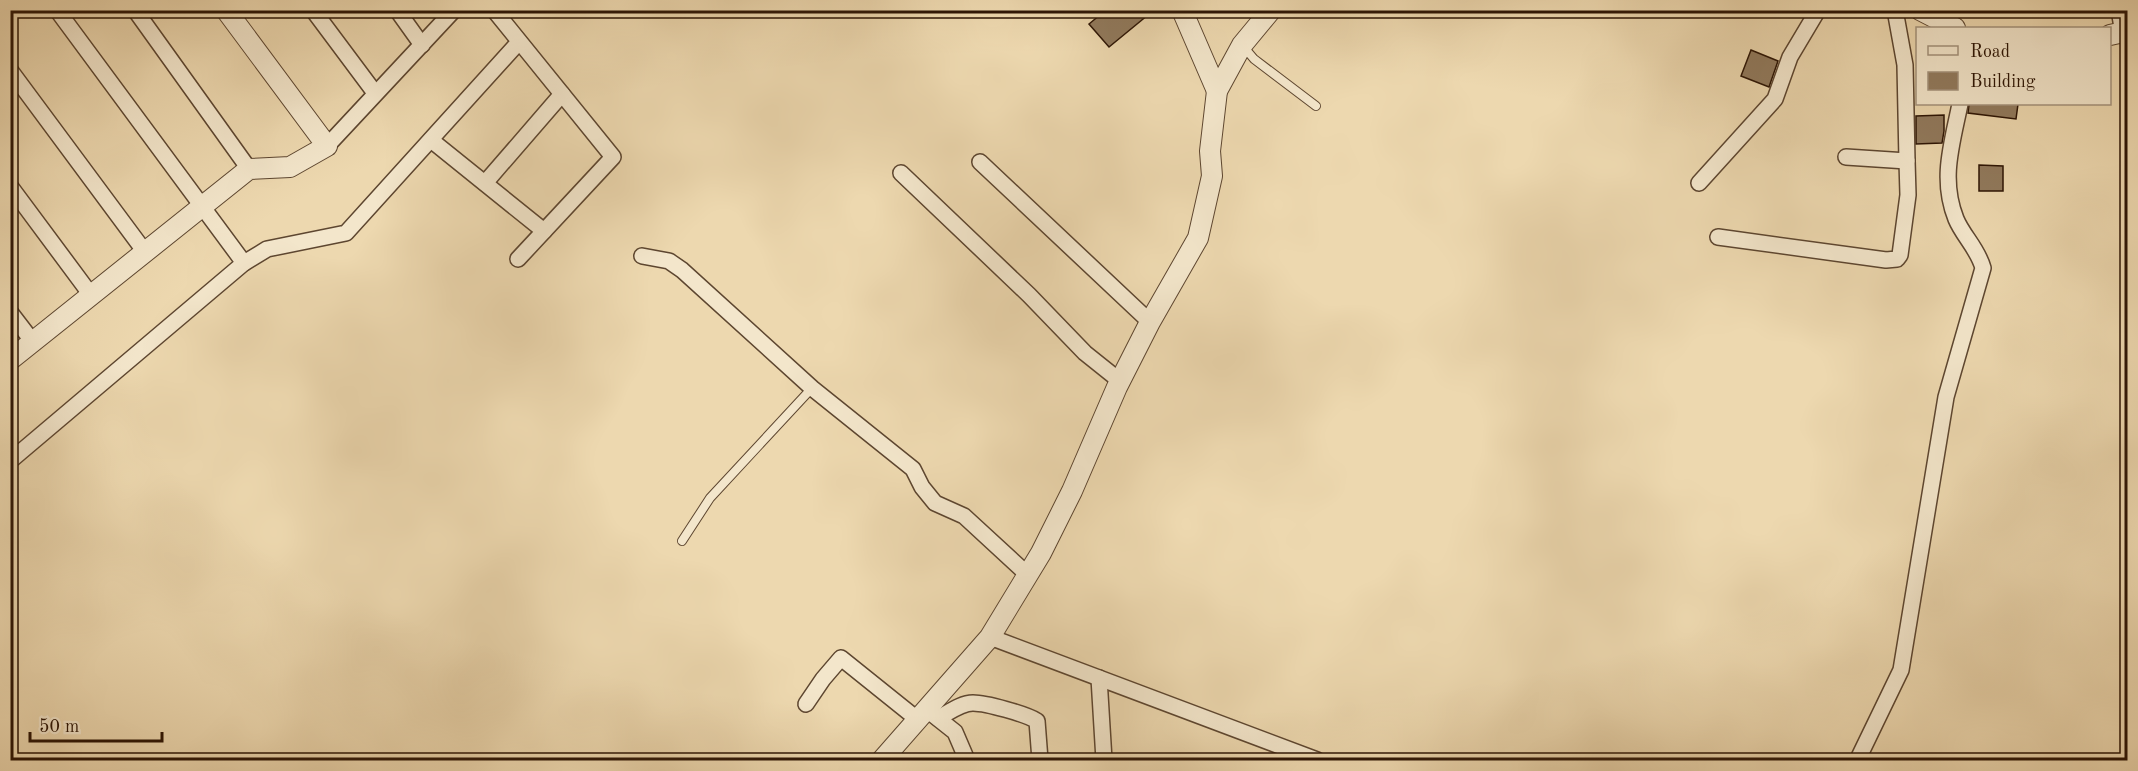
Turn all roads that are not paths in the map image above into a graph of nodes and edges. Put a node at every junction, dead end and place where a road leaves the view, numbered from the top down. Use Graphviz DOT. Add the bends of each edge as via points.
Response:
graph roads {
  1 [pos="57,10"];
  2 [pos="135,10"];
  3 [pos="226,10"];
  4 [pos="313,10"];
  5 [pos="397,10"];
  6 [pos="454,10"];
  7 [pos="494,10"];
  8 [pos="1182,10"];
  9 [pos="1271,10"];
  10 [pos="1818,10"];
  11 [pos="1895,10"];
  12 [pos="1920,10"];
  13 [pos="2119,10"];
  14 [pos="1953,27"];
  15 [pos="2120,33"];
  16 [pos="519,42"];
  17 [pos="422,45"];
  18 [pos="1242,45"];
  19 [pos="10,70"];
  20 [pos="1218,91"];
  21 [pos="375,93"];
  22 [pos="562,94"];
  23 [pos="1960,105"];
  24 [pos="1316,106"];
  25 [pos="431,140"];
  26 [pos="327,146"];
  27 [pos="1846,157"];
  28 [pos="1907,161"];
  29 [pos="980,162"];
  30 [pos="249,169"];
  31 [pos="901,173"];
  32 [pos="484,183"];
  33 [pos="1699,183"];
  34 [pos="10,186"];
  35 [pos="202,206"];
  36 [pos="544,231"];
  37 [pos="1718,237"];
  38 [pos="145,252"];
  39 [pos="642,256"];
  40 [pos="518,259"];
  41 [pos="244,262"];
  42 [pos="91,295"];
  43 [pos="10,312"];
  44 [pos="1150,322"];
  45 [pos="33,342"];
  46 [pos="10,360"];
  47 [pos="1120,381"];
  48 [pos="812,388"];
  49 [pos="10,461"];
  50 [pos="682,541"];
  51 [pos="1028,574"];
  52 [pos="990,637"];
  53 [pos="1099,678"];
  54 [pos="806,704"];
  55 [pos="927,716"];
  56 [pos="1858,759"];
  57 [pos="882,760"];
  58 [pos="967,760"];
  59 [pos="1040,760"];
  60 [pos="1104,760"];
  61 [pos="1317,760"];
  1 -- 35 [label="street"];
  2 -- 30 [label="street"];
  3 -- 26 [label="street"];
  4 -- 21 [label="street"];
  5 -- 17 [label="street"];
  6 -- 17 [label="street"];
  7 -- 16 [label="street"];
  8 -- 20 [label="street"];
  9 -- 18 [label="street"];
  10 -- 33 [label="street" via="1790,57 1775,99"];
  11 -- 28 [label="street" via="1905,65"];
  12 -- 14 [label="street"];
  13 -- 15 [label="street"];
  16 -- 22 [label="street"];
  16 -- 25 [label="street"];
  17 -- 21 [label="street"];
  18 -- 20 [label="street"];
  18 -- 24 [label="lane"];
  19 -- 38 [label="street"];
  20 -- 44 [label="street" via="1210,151 1212,176 1198,238"];
  21 -- 26 [label="street"];
  22 -- 32 [label="street"];
  22 -- 36 [label="street" via="614,157"];
  23 -- 56 [label="street" via="1946,172 1949,199 1983,268 1946,397 1901,670"];
  25 -- 32 [label="street"];
  25 -- 41 [label="street" via="346,233 267,249"];
  26 -- 30 [label="street" via="290,167"];
  27 -- 28 [label="street"];
  28 -- 37 [label="street" via="1908,195 1897,259"];
  29 -- 44 [label="street"];
  30 -- 35 [label="street"];
  31 -- 47 [label="street" via="1085,352"];
  32 -- 36 [label="street"];
  34 -- 42 [label="street"];
  35 -- 38 [label="street"];
  35 -- 41 [label="street"];
  36 -- 40 [label="street"];
  38 -- 42 [label="street"];
  39 -- 48 [label="street" via="669,261 682,270"];
  41 -- 49 [label="street"];
  42 -- 45 [label="street"];
  43 -- 45 [label="street"];
  44 -- 47 [label="street"];
  45 -- 46 [label="street"];
  47 -- 51 [label="street" via="1072,491"];
  48 -- 50 [label="lane" via="710,498"];
  48 -- 51 [label="street" via="913,469 935,503 964,516"];
  51 -- 52 [label="street"];
  52 -- 53 [label="street"];
  52 -- 55 [label="street"];
  53 -- 60 [label="street"];
  53 -- 61 [label="street"];
  54 -- 55 [label="street" via="842,658"];
  55 -- 57 [label="street"];
  55 -- 58 [label="street" via="955,732"];
  55 -- 59 [label="street" via="974,703 1029,716 1037,721"];
}
